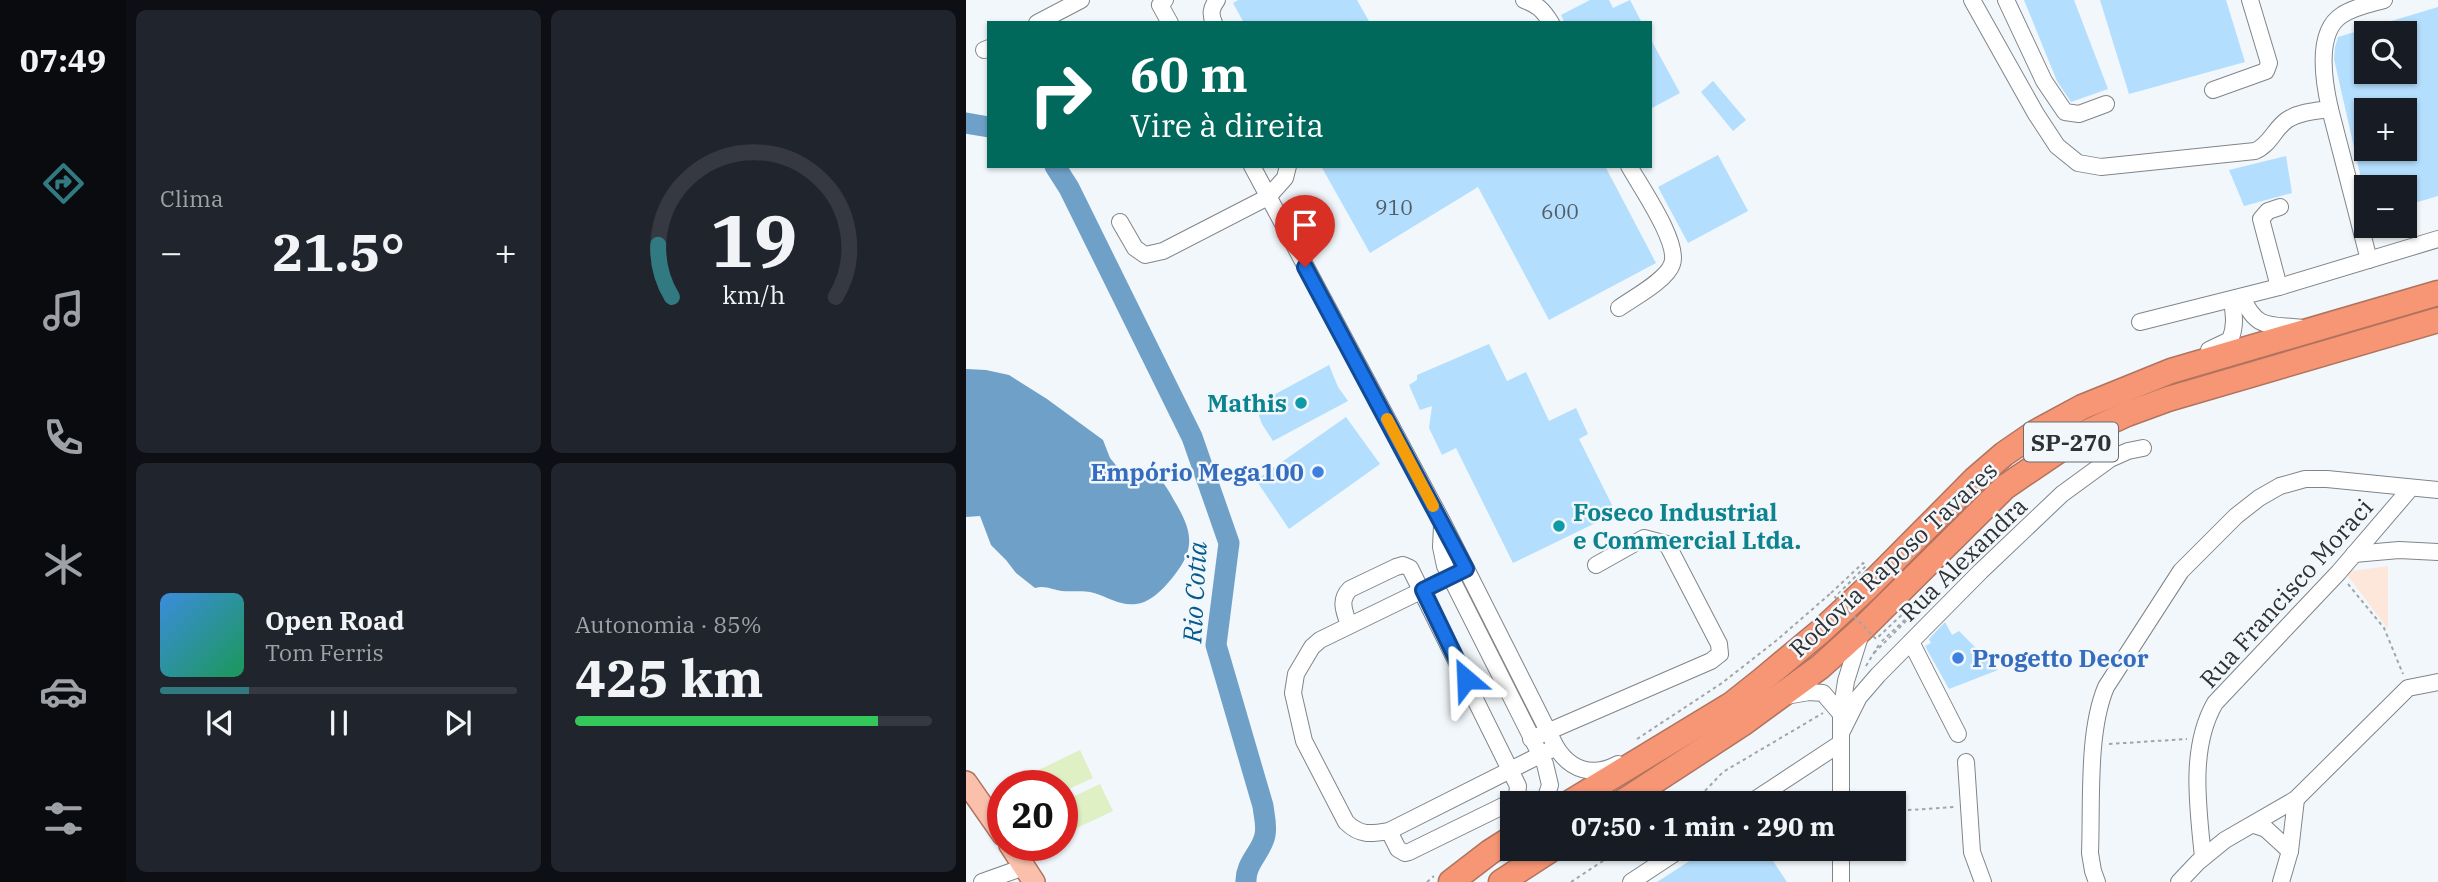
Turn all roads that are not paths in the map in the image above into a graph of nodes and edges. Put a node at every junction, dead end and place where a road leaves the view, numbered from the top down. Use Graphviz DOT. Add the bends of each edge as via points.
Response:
graph roads {
  1 [pos="1081,0"];
  2 [pos="1165,0"];
  3 [pos="1217,0"];
  4 [pos="1524,0"];
  5 [pos="1972,0"];
  6 [pos="2006,0"];
  7 [pos="2250,0"];
  8 [pos="2384,0"];
  9 [pos="1041,21"];
  10 [pos="1169,21"];
  11 [pos="1213,21"];
  12 [pos="1549,21"];
  13 [pos="2213,90"];
  14 [pos="2106,104"];
  15 [pos="2330,109"];
  16 [pos="1253,168"];
  17 [pos="1288,168"];
  18 [pos="1630,168"];
  19 [pos="1268,197"];
  20 [pos="2280,207"];
  21 [pos="1120,222"];
  22 [pos="2438,239"];
  23 [pos="2370,260"];
  24 [pos="2279,287"];
  25 [pos="2438,293"];
  26 [pos="2237,299"];
  27 [pos="1619,308"];
  28 [pos="2438,320"];
  29 [pos="2140,322"];
  30 [pos="2315,330"];
  31 [pos="2121,390"];
  32 [pos="2144,448"];
  33 [pos="2410,489"];
  34 [pos="2438,490"];
  35 [pos="1443,523"];
  36 [pos="2438,552"];
  37 [pos="2354,554"];
  38 [pos="1596,565"];
  39 [pos="1466,569"];
  40 [pos="1450,578"];
  41 [pos="1423,590"];
  42 [pos="1349,625"];
  43 [pos="1871,636"];
  44 [pos="1911,642"];
  45 [pos="1494,666"];
  46 [pos="1466,679"];
  47 [pos="2438,682"];
  48 [pos="1780,697"];
  49 [pos="1732,704"];
  50 [pos="1839,710"];
  51 [pos="1548,732"];
  52 [pos="1958,734"];
  53 [pos="1841,738"];
  54 [pos="1531,739"];
  55 [pos="1556,747"];
  56 [pos="1540,755"];
  57 [pos="1966,762"];
  58 [pos="1510,769"];
  59 [pos="966,782"];
  60 [pos="1548,791"];
  61 [pos="1589,791"];
  62 [pos="1639,791"];
  63 [pos="1767,791"];
  64 [pos="1841,791"];
  65 [pos="2296,799"];
  66 [pos="987,812"];
  67 [pos="2254,825"];
  68 [pos="1389,831"];
  69 [pos="1500,840"];
  70 [pos="1500,846"];
  71 [pos="2290,851"];
  72 [pos="2203,857"];
  73 [pos="1020,861"];
  74 [pos="1533,861"];
  75 [pos="1663,861"];
  76 [pos="1841,861"];
  77 [pos="1029,877"];
  78 [pos="982,882"];
  79 [pos="1449,882"];
  80 [pos="1501,882"];
  81 [pos="1631,882"];
  82 [pos="1841,882"];
  83 [pos="1983,882"];
  84 [pos="2097,882"];
  85 [pos="2179,882"];
  86 [pos="2281,882"];
  1 -- 9 [label="street"];
  2 -- 10 [label="street" via="1160,5"];
  3 -- 11 [label="street"];
  4 -- 12 [label="street" via="1544,10"];
  5 -- 15 [label="street" via="2047,132 2078,163 2101,167 2255,151 2264,147 2285,121"];
  6 -- 14 [label="street" via="2044,81 2065,112 2079,114"];
  7 -- 13 [label="street" via="2270,63 2266,71"];
  8 -- 15 [label="street" via="2341,15 2325,35"];
  15 -- 23 [label="street"];
  16 -- 19 [label="street"];
  17 -- 19 [label="street" via="1285,178"];
  18 -- 27 [label="street" via="1668,236 1673,262 1659,279"];
  19 -- 21 [label="street" via="1163,251 1145,255 1135,248"];
  19 -- 35 [label="street"];
  20 -- 24 [label="street" via="2261,219"];
  22 -- 23 [label="street"];
  23 -- 24 [label="street"];
  24 -- 26 [label="street"];
  25 -- 30 [label="highway, Rodovia Raposo Tavares / SP-270"];
  26 -- 29 [label="street"];
  26 -- 30 [label="street" via="2258,321"];
  26 -- 31 [label="street" via="2230,340 2157,369"];
  28 -- 43 [label="highway, Rodovia Raposo Tavares / SP-270" via="2168,399 2083,434 2005,487"];
  30 -- 31 [label="highway, Rodovia Raposo Tavares / SP-270"];
  31 -- 49 [label="highway, Rodovia Raposo Tavares / SP-270" via="2036,432 2004,454 1821,631"];
  32 -- 44 [label="street, Rua Alexandra" via="2110,459 2062,494"];
  33 -- 34 [label="street"];
  33 -- 37 [label="street, Rua Francisco Moraci"];
  33 -- 84 [label="street" via="2327,479 2280,486 2236,516 2181,571 2106,687 2097,713 2090,853"];
  35 -- 39 [label="street"];
  35 -- 40 [label="street" via="1443,556"];
  36 -- 37 [label="street"];
  37 -- 72 [label="street, Rua Francisco Moraci" via="2215,703 2206,719 2200,738 2198,800"];
  38 -- 51 [label="street" via="1644,538 1667,544 1720,654"];
  39 -- 40 [label="street"];
  39 -- 51 [label="street"];
  40 -- 41 [label="street"];
  40 -- 45 [label="street"];
  41 -- 42 [label="street"];
  41 -- 42 [label="street" via="1409,568 1396,566 1344,594"];
  41 -- 46 [label="street"];
  42 -- 68 [label="street" via="1312,647 1296,674 1293,694 1304,741 1346,822 1368,835"];
  43 -- 48 [label="highway, Rodovia Raposo Tavares / SP-270"];
  43 -- 50 [label="street" via="1846,681"];
  44 -- 52 [label="street"];
  44 -- 53 [label="street, Rua Alexandra" via="1859,697"];
  45 -- 46 [label="street"];
  45 -- 54 [label="street"];
  46 -- 58 [label="street"];
  47 -- 65 [label="street" via="2408,688"];
  48 -- 50 [label="street" via="1823,693"];
  48 -- 62 [label="highway, Rodovia Raposo Tavares / SP-270"];
  49 -- 55 [label="street" via="1683,724 1608,769 1576,768"];
  49 -- 61 [label="highway, Rodovia Raposo Tavares / SP-270"];
  50 -- 53 [label="street"];
  51 -- 54 [label="street"];
  51 -- 55 [label="street"];
  53 -- 63 [label="street"];
  53 -- 64 [label="street"];
  54 -- 56 [label="street"];
  55 -- 56 [label="street"];
  56 -- 58 [label="street"];
  56 -- 60 [label="street"];
  57 -- 83 [label="street" via="1972,852"];
  58 -- 68 [label="street"];
  58 -- 68 [label="street" via="1519,791 1510,802 1405,853"];
  59 -- 66 [label="main road"];
  65 -- 67 [label="street"];
  65 -- 71 [label="street"];
  67 -- 71 [label="street" via="2266,829"];
  67 -- 72 [label="street" via="2225,839"];
  69 -- 79 [label="street"];
  70 -- 79 [label="highway"];
  71 -- 86 [label="street"];
  72 -- 85 [label="street"];
  73 -- 77 [label="main road"];
  74 -- 80 [label="highway"];
  75 -- 81 [label="street"];
  76 -- 82 [label="street"];
  77 -- 78 [label="street"];
}
